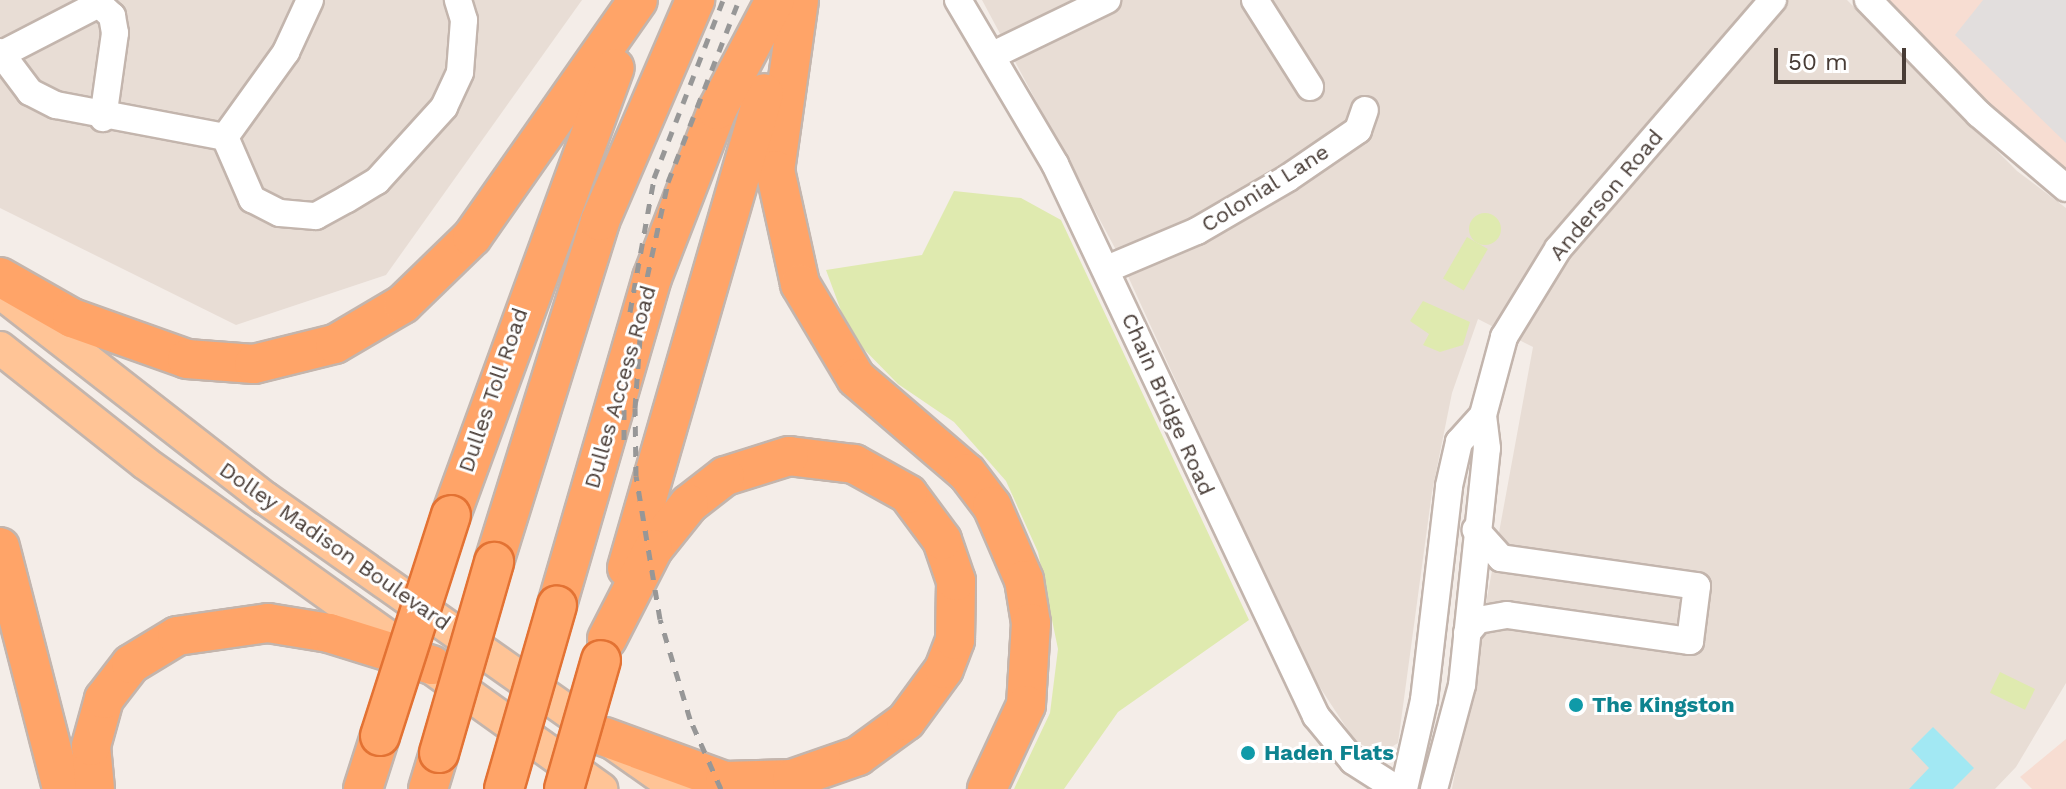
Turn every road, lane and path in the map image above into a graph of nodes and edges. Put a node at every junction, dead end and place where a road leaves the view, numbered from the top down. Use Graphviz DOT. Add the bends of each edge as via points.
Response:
graph roads {
  1 [pos="310,0"];
  2 [pos="458,0"];
  3 [pos="638,0"];
  4 [pos="647,0"];
  5 [pos="695,0"];
  6 [pos="775,0"];
  7 [pos="798,0"];
  8 [pos="958,0"];
  9 [pos="1107,0"];
  10 [pos="1255,0"];
  11 [pos="1773,0"];
  12 [pos="1868,0"];
  13 [pos="1,53"];
  14 [pos="993,55"];
  15 [pos="1310,87"];
  16 [pos="1365,110"];
  17 [pos="103,118"];
  18 [pos="225,137"];
  19 [pos="2066,188"];
  20 [pos="1107,269"];
  21 [pos="0,277"];
  22 [pos="0,292"];
  23 [pos="0,348"];
  24 [pos="1483,415"];
  25 [pos="1476,530"];
  26 [pos="0,547"];
  27 [pos="1467,633"];
  28 [pos="604,650"];
  29 [pos="432,665"];
  30 [pos="605,737"];
  31 [pos="378,743"];
  32 [pos="62,789"];
  33 [pos="95,789"];
  34 [pos="354,789"];
  35 [pos="363,789"];
  36 [pos="428,789"];
  37 [pos="504,789"];
  38 [pos="564,789"];
  39 [pos="601,789"];
  40 [pos="678,789"];
  41 [pos="987,789"];
  42 [pos="1397,789"];
  43 [pos="1404,789"];
  44 [pos="1434,789"];
  1 -- 18 [label="street" via="286,52"];
  2 -- 18 [label="street" via="464,20 460,72 444,107 377,181 347,199 316,216 280,213 252,199"];
  3 -- 21 [label="highway" via="472,237 403,304 335,344 254,364 187,359 72,318"];
  4 -- 31 [label="highway, Dulles Toll Road, bridge" via="574,168 451,515"];
  5 -- 36 [label="highway, bridge" via="596,235"];
  6 -- 37 [label="highway, Dulles Access Road, bridge" via="717,110 662,249"];
  7 -- 28 [label="highway" via="761,101"];
  7 -- 41 [label="highway" via="775,170 800,284 856,378 983,495 1024,580 1031,623 1026,705"];
  8 -- 14 [label="street, Chain Bridge Road"];
  9 -- 14 [label="street"];
  10 -- 15 [label="street"];
  11 -- 24 [label="street, Anderson Road" via="1537,276 1504,337"];
  12 -- 19 [label="street" via="1979,114"];
  13 -- 17 [label="street" via="30,92"];
  13 -- 17 [label="street" via="99,4 112,16 115,33"];
  14 -- 20 [label="street, Chain Bridge Road"];
  16 -- 20 [label="street, Colonial Lane" via="1358,130 1288,178 1197,231"];
  17 -- 18 [label="street"];
  20 -- 42 [label="street, Chain Bridge Road" via="1316,716 1353,761"];
  22 -- 30 [label="main road, Dolley Madison Boulevard" via="265,498"];
  23 -- 29 [label="main road, Dolley Madison Boulevard" via="145,463"];
  24 -- 25 [label="street, Anderson Road" via="1487,448"];
  24 -- 43 [label="street, Anderson Road" via="1459,442 1452,471 1424,700"];
  25 -- 27 [label="street, Anderson Road"];
  25 -- 27 [label="street" via="1501,558 1697,586 1690,641 1507,615 1478,620"];
  26 -- 32 [label="highway"];
  27 -- 44 [label="street, Anderson Road" via="1458,711"];
  28 -- 30 [label="highway" via="645,562 689,504 725,476 789,456 854,464 908,494 942,540 956,581 955,640 944,669 906,721 858,756 792,779 725,781"];
  28 -- 38 [label="highway, bridge"];
  29 -- 33 [label="highway" via="329,633 268,623 177,636 131,664 104,699 91,746"];
  29 -- 39 [label="main road, Dolley Madison Boulevard"];
  30 -- 40 [label="main road, Dolley Madison Boulevard"];
  31 -- 34 [label="highway"];
  31 -- 35 [label="highway, Dulles Toll Road"];
}
